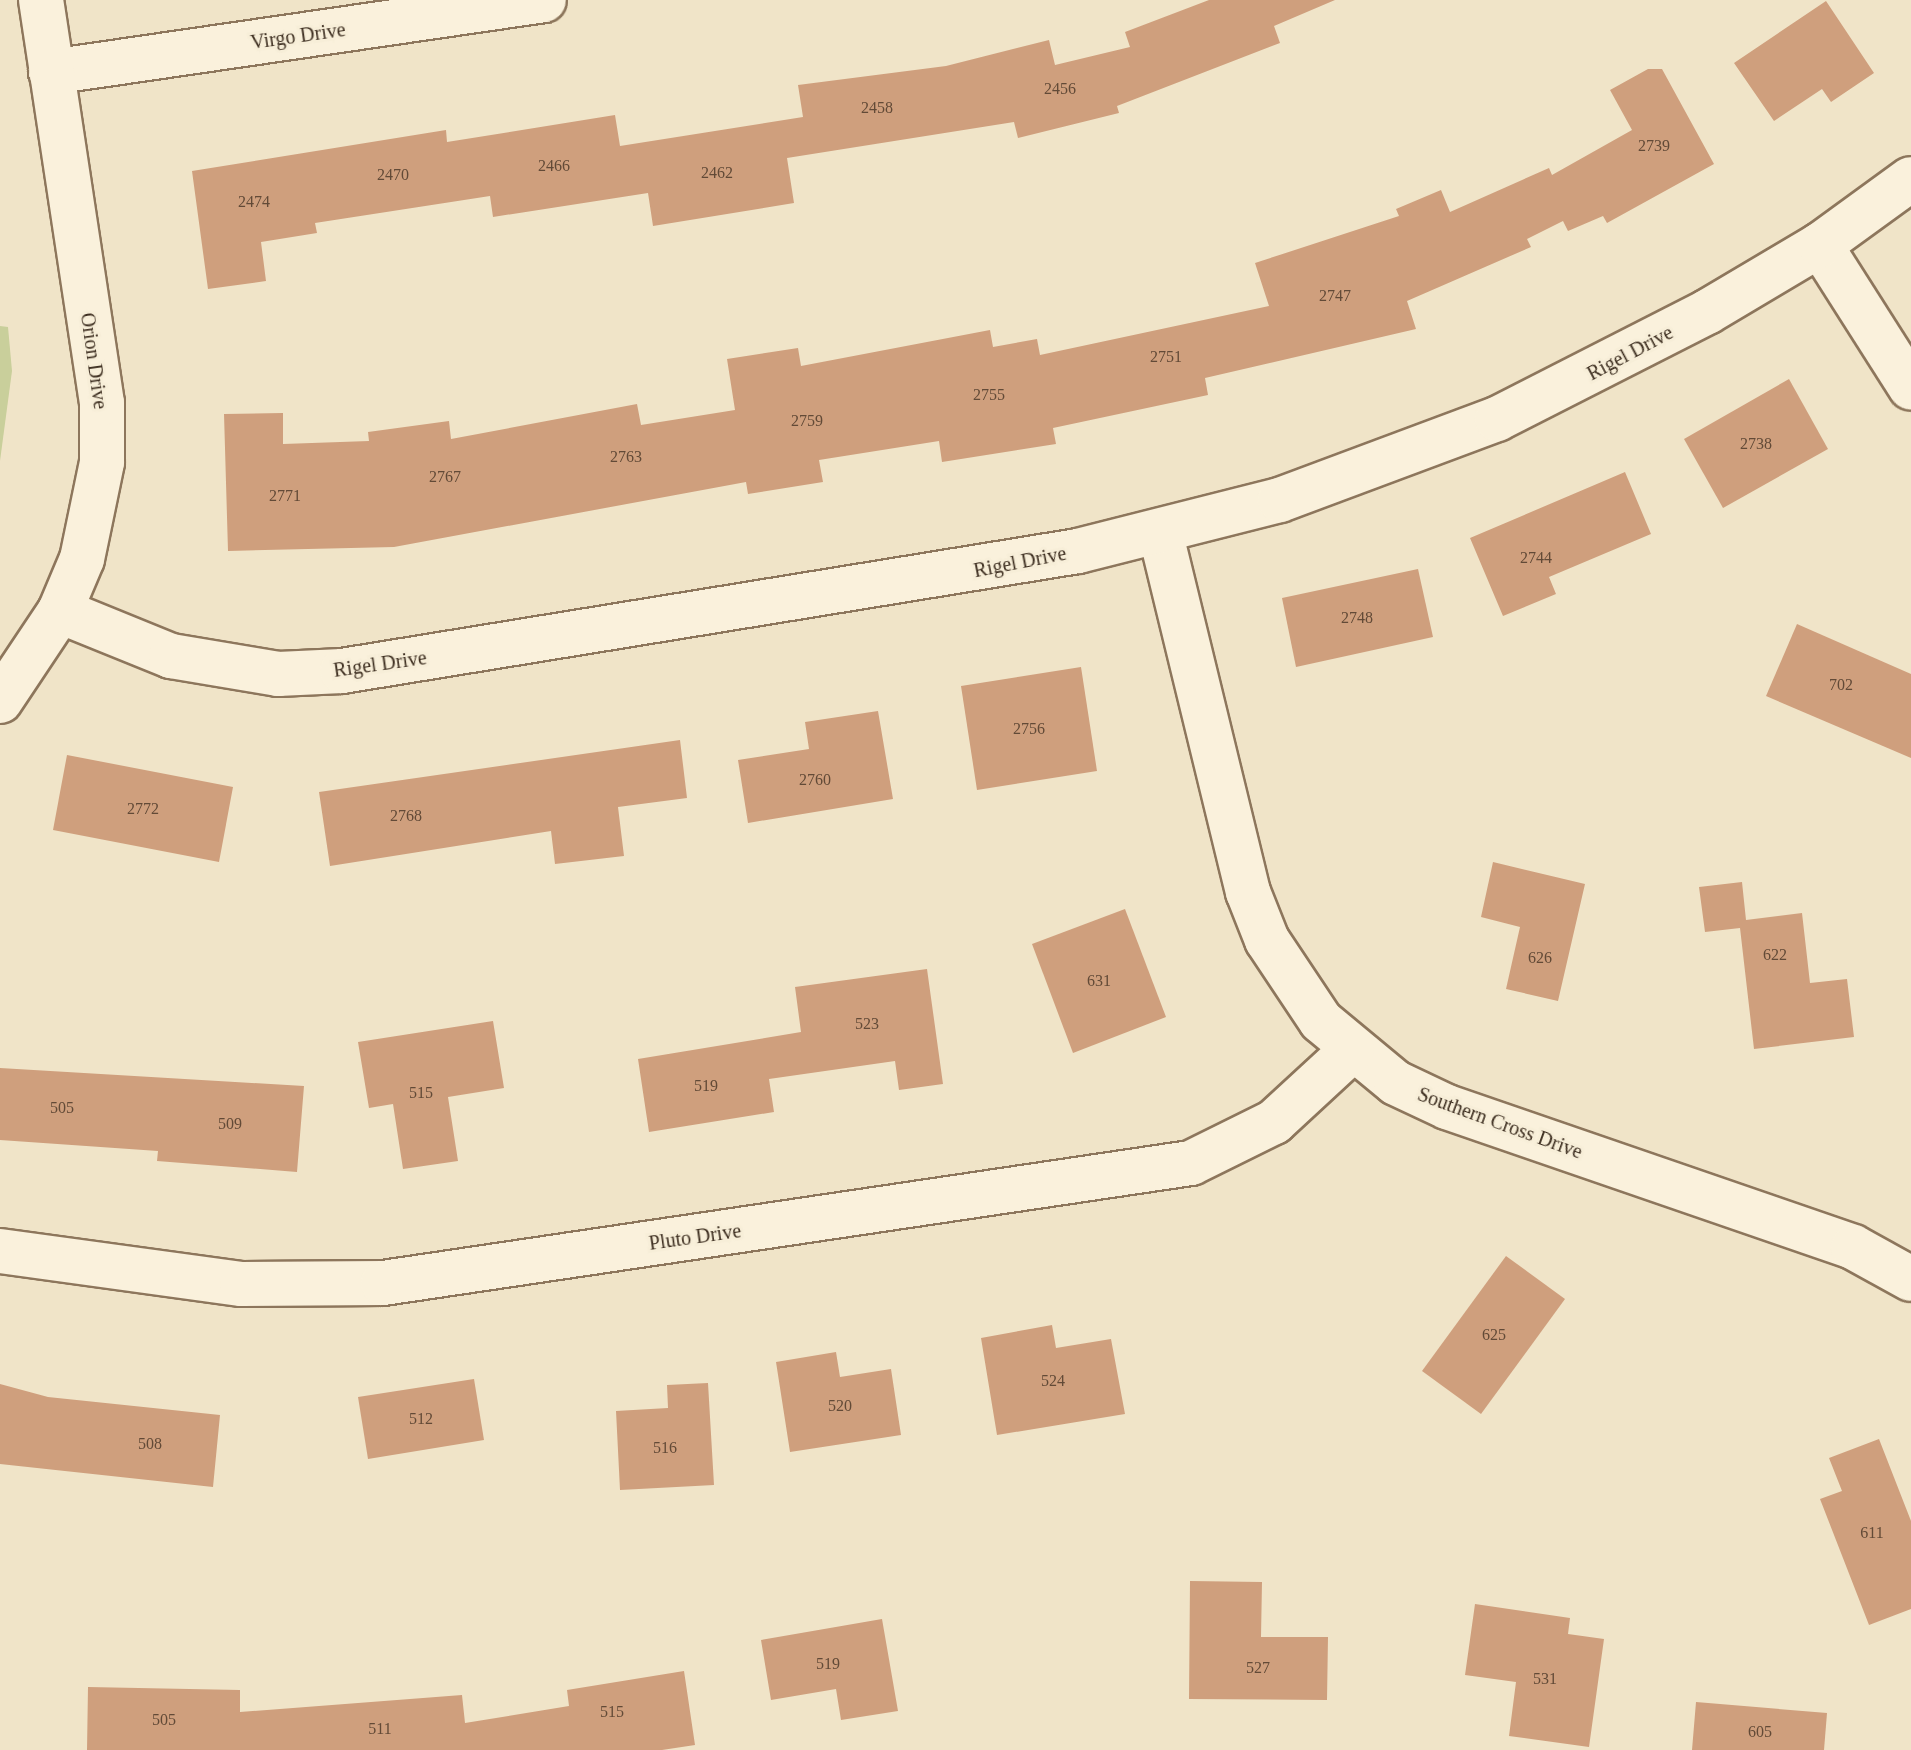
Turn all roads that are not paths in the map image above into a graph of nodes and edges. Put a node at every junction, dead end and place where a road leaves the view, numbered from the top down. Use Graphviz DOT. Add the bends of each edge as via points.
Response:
graph roads {
  1 [pos="41,0"];
  2 [pos="544,0"];
  3 [pos="51,72"];
  4 [pos="1911,179"];
  5 [pos="1820,245"];
  6 [pos="1911,388"];
  7 [pos="1160,531"];
  8 [pos="60,611"];
  9 [pos="0,701"];
  10 [pos="1352,1050"];
  11 [pos="0,1251"];
  12 [pos="1911,1279"];
  1 -- 3 [label="street, Orion Drive"];
  2 -- 3 [label="street, Virgo Drive"];
  3 -- 8 [label="street, Orion Drive" via="102,403 97,513"];
  4 -- 5 [label="street, Rigel Drive"];
  5 -- 6 [label="street"];
  5 -- 7 [label="street, Rigel Drive" via="1497,419 1280,500"];
  7 -- 8 [label="street, Rigel Drive" via="1000,567 342,671 278,674 171,656"];
  7 -- 10 [label="street, Southern Cross Drive" via="1248,892 1294,985"];
  8 -- 9 [label="street, Orion Drive"];
  10 -- 11 [label="street, Pluto Drive" via="1274,1122 1237,1145 1144,1170 383,1283 168,1278"];
  10 -- 12 [label="street, Southern Cross Drive" via="1396,1083 1447,1107 1853,1247"];
}
